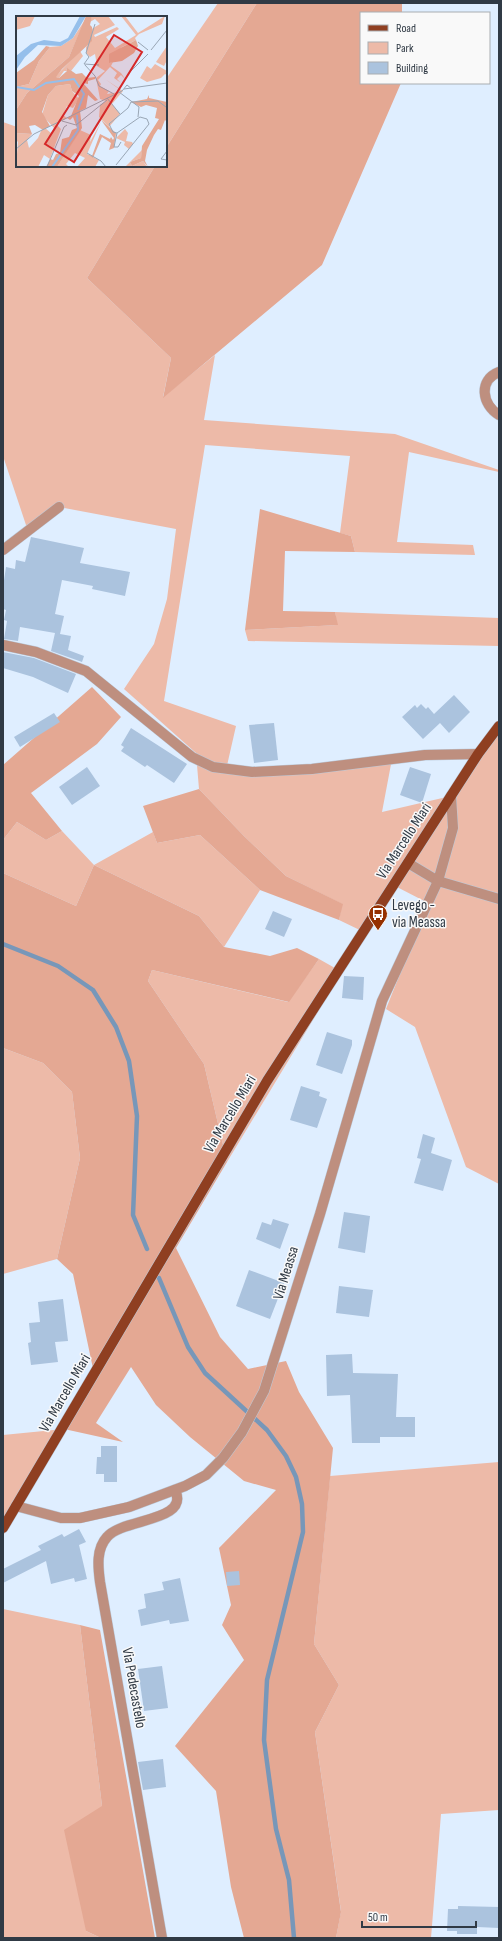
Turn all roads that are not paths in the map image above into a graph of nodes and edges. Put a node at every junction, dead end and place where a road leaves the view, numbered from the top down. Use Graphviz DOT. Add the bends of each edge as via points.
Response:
graph roads {
  1 [pos="499,372"];
  2 [pos="499,415"];
  3 [pos="58,506"];
  4 [pos="3,550"];
  5 [pos="3,645"];
  6 [pos="499,726"];
  7 [pos="478,754"];
  8 [pos="451,796"];
  9 [pos="408,863"];
  10 [pos="438,881"];
  11 [pos="499,899"];
  12 [pos="175,1490"];
  13 [pos="16,1506"];
  14 [pos="3,1528"];
  15 [pos="162,1938"];
  1 -- 2 [label="street" via="490,378 484,391 487,405"];
  3 -- 4 [label="street"];
  5 -- 7 [label="street" via="36,652 86,671 192,757 213,767 252,772 297,770 425,755"];
  6 -- 7 [label="main road, Via Marcello Miari"];
  7 -- 8 [label="main road, Via Marcello Miari"];
  8 -- 9 [label="main road, Via Marcello Miari"];
  8 -- 10 [label="street, Via Meassa" via="453,828"];
  9 -- 10 [label="street"];
  9 -- 13 [label="main road, Via Marcello Miari" via="267,1081"];
  10 -- 11 [label="street"];
  10 -- 12 [label="street, Via Meassa" via="382,1001 320,1214 264,1391 242,1432 214,1468 196,1481"];
  12 -- 13 [label="street, Via Meassa" via="129,1507 80,1518 61,1518"];
  12 -- 15 [label="street, Via Pedecastello" via="178,1500 173,1510 116,1530 103,1543 98,1560"];
  13 -- 14 [label="main road, Via Marcello Miari"];
}
